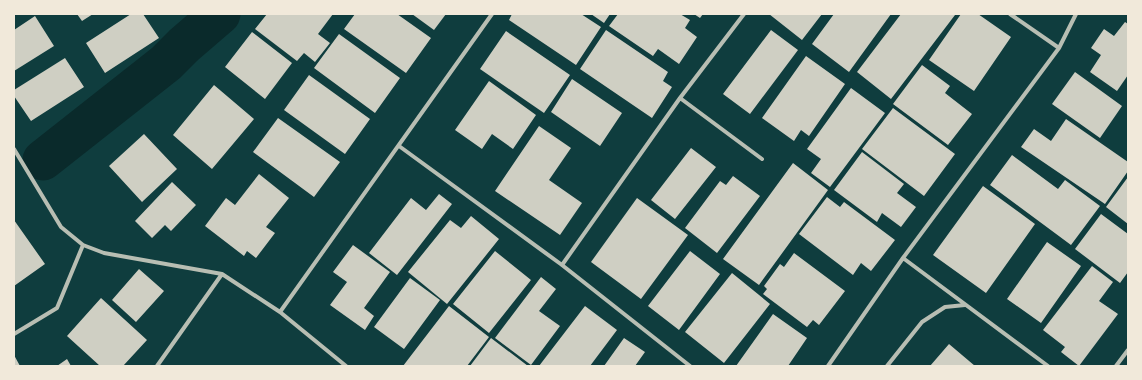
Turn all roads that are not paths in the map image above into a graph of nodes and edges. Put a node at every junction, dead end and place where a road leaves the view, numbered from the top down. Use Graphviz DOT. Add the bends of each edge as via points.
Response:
graph roads {
  1 [pos="492,14"];
  2 [pos="744,14"];
  3 [pos="1010,14"];
  4 [pos="1076,14"];
  5 [pos="1059,48"];
  6 [pos="680,98"];
  7 [pos="399,146"];
  8 [pos="14,150"];
  9 [pos="762,159"];
  10 [pos="83,245"];
  11 [pos="903,258"];
  12 [pos="562,266"];
  13 [pos="222,274"];
  14 [pos="966,305"];
  15 [pos="280,312"];
  16 [pos="14,334"];
  17 [pos="1128,350"];
  18 [pos="157,366"];
  19 [pos="346,366"];
  20 [pos="690,366"];
  21 [pos="828,366"];
  22 [pos="887,366"];
  23 [pos="1048,366"];
  24 [pos="1116,366"];
  1 -- 7 [label="street"];
  2 -- 6 [label="street"];
  3 -- 5 [label="street"];
  4 -- 5 [label="street"];
  5 -- 11 [label="street"];
  6 -- 9 [label="street"];
  6 -- 12 [label="street"];
  7 -- 12 [label="street"];
  7 -- 15 [label="street"];
  8 -- 10 [label="street" via="61,227"];
  10 -- 13 [label="street" via="104,253"];
  10 -- 16 [label="street" via="57,308"];
  11 -- 14 [label="street"];
  11 -- 21 [label="street"];
  12 -- 20 [label="street"];
  13 -- 15 [label="street"];
  13 -- 18 [label="street"];
  14 -- 22 [label="street" via="945,308 922,322"];
  14 -- 23 [label="street"];
  15 -- 19 [label="street"];
  17 -- 24 [label="street"];
}
